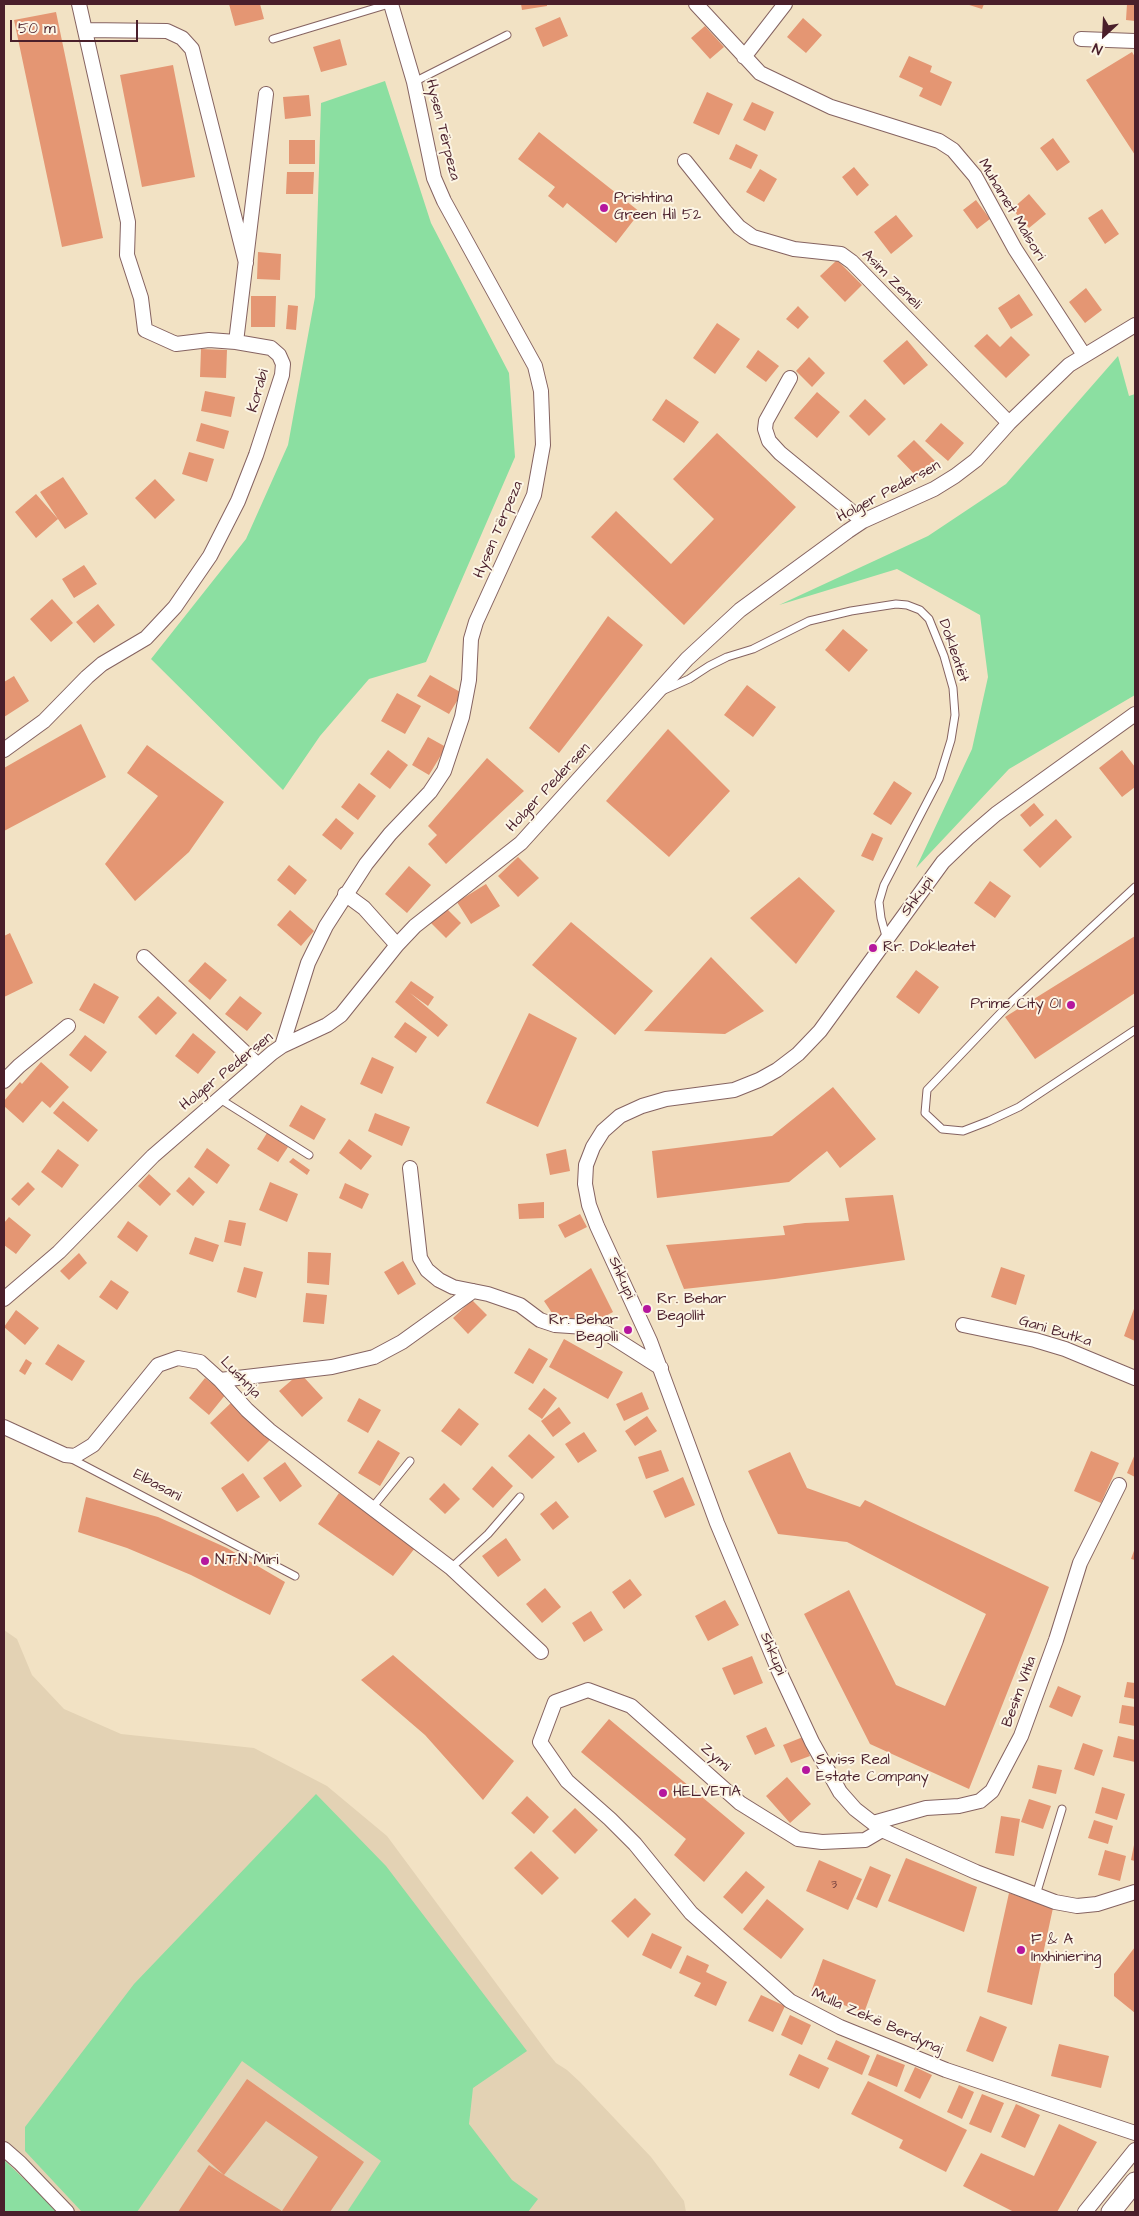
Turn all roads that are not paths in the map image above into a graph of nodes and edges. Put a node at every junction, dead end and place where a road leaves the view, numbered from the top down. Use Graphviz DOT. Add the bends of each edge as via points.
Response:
graph roads {
  1 [pos="79,4"];
  2 [pos="390,4"];
  3 [pos="696,4"];
  4 [pos="785,4"];
  5 [pos="85,30"];
  6 [pos="507,35"];
  7 [pos="273,39"];
  8 [pos="1081,39"];
  9 [pos="1135,40"];
  10 [pos="744,57"];
  11 [pos="414,82"];
  12 [pos="266,94"];
  13 [pos="685,161"];
  14 [pos="246,263"];
  15 [pos="1135,325"];
  16 [pos="236,342"];
  17 [pos="1084,355"];
  18 [pos="790,378"];
  19 [pos="1009,423"];
  20 [pos="863,521"];
  21 [pos="656,694"];
  22 [pos="1135,714"];
  23 [pos="4,750"];
  24 [pos="1135,887"];
  25 [pos="345,894"];
  26 [pos="887,940"];
  27 [pos="397,945"];
  28 [pos="144,957"];
  29 [pos="68,1026"];
  30 [pos="1135,1030"];
  31 [pos="282,1046"];
  32 [pos="258,1065"];
  33 [pos="4,1082"];
  34 [pos="220,1099"];
  35 [pos="309,1155"];
  36 [pos="410,1168"];
  37 [pos="473,1291"];
  38 [pos="4,1299"];
  39 [pos="963,1325"];
  40 [pos="661,1368"];
  41 [pos="1135,1378"];
  42 [pos="220,1380"];
  43 [pos="4,1427"];
  44 [pos="65,1455"];
  45 [pos="410,1461"];
  46 [pos="1119,1485"];
  47 [pos="520,1496"];
  48 [pos="372,1508"];
  49 [pos="451,1568"];
  50 [pos="295,1576"];
  51 [pos="542,1652"];
  52 [pos="588,1690"];
  53 [pos="1062,1809"];
  54 [pos="877,1827"];
  55 [pos="1135,1892"];
  56 [pos="1036,1895"];
  57 [pos="1135,2133"];
  58 [pos="4,2149"];
  59 [pos="1135,2150"];
  60 [pos="1135,2182"];
  61 [pos="67,2212"];
  62 [pos="1085,2212"];
  63 [pos="1111,2212"];
  1 -- 5 [label="street"];
  2 -- 7 [label="lane"];
  2 -- 11 [label="street, Hysen Tërpeza"];
  3 -- 10 [label="street, Muhamet Malsori"];
  4 -- 10 [label="street"];
  5 -- 14 [label="street" via="167,31 182,38 192,49"];
  5 -- 16 [label="street, Korabi" via="128,222 127,255 141,298 145,330 176,344 209,340"];
  6 -- 11 [label="lane"];
  8 -- 9 [label="street"];
  10 -- 17 [label="street, Muhamet Malsori" via="760,73 831,107 939,141 953,150 975,176 1015,249"];
  11 -- 25 [label="street, Hysen Tërpeza" via="434,178 535,366 543,445 534,495 476,622 462,717 444,771 430,792 390,834"];
  12 -- 14 [label="street"];
  13 -- 19 [label="street, Asim Zeneli" via="734,221 753,237 794,249 841,254 852,262"];
  14 -- 16 [label="street"];
  15 -- 17 [label="street, Holger Pedersen"];
  16 -- 23 [label="street, Korabi" via="272,348 280,355 282,375 256,456 210,556 163,622 146,638 102,664 44,721"];
  17 -- 19 [label="street, Holger Pedersen" via="1056,376"];
  18 -- 20 [label="street" via="766,422 769,441"];
  19 -- 20 [label="street, Holger Pedersen" via="976,460 941,485"];
  20 -- 21 [label="street, Holger Pedersen" via="740,610"];
  21 -- 26 [label="lane, Dokleatët" via="809,620 896,604 920,610 929,619 953,688 956,715 939,779 884,885 879,902"];
  21 -- 27 [label="street, Holger Pedersen" via="521,843 437,908"];
  22 -- 26 [label="street, Shkupi" via="996,814 968,838 943,862"];
  24 -- 30 [label="lane" via="1011,1002 927,1090 925,1113 942,1129 963,1131 989,1121 1019,1107"];
  25 -- 27 [label="street" via="364,908"];
  25 -- 31 [label="street, Hysen Tërpeza" via="308,963"];
  26 -- 40 [label="street, Shkupi" via="820,1031 798,1054 776,1070 734,1090 666,1099 642,1106 620,1116 593,1147 586,1165 589,1205"];
  27 -- 31 [label="street, Holger Pedersen" via="341,1015"];
  28 -- 32 [label="street"];
  29 -- 33 [label="street"];
  31 -- 32 [label="street, Holger Pedersen"];
  32 -- 34 [label="street, Holger Pedersen"];
  34 -- 35 [label="lane"];
  34 -- 38 [label="street, Holger Pedersen" via="153,1156 59,1252"];
  36 -- 37 [label="street" via="420,1258 427,1270 439,1280"];
  37 -- 40 [label="street" via="520,1305 540,1320 555,1325 585,1326 606,1333"];
  37 -- 42 [label="street" via="402,1342 374,1356 332,1368"];
  39 -- 41 [label="street, Gani Butka" via="1065,1349"];
  40 -- 54 [label="street, Shkupi" via="717,1523 778,1669 840,1792"];
  42 -- 44 [label="street, Lushnja" via="200,1362 178,1358 166,1360 150,1371 93,1445 75,1456"];
  42 -- 48 [label="street, Lushnja" via="269,1430"];
  43 -- 44 [label="street, Elbasani"];
  44 -- 50 [label="lane, Elbasani"];
  45 -- 48 [label="lane"];
  46 -- 54 [label="street, Besim Vitia" via="1080,1563 1021,1736 992,1791 980,1801 926,1808"];
  47 -- 49 [label="lane" via="488,1534"];
  48 -- 49 [label="street, Lushnja"];
  49 -- 51 [label="street, Lushnja"];
  52 -- 54 [label="street, Zymi" via="631,1706 740,1803 798,1839 822,1842 865,1840"];
  52 -- 57 [label="street, Mulla Zekë Berdynaj" via="555,1702 540,1742 567,1781 634,1844 691,1913 790,2001 840,2027 946,2070"];
  53 -- 56 [label="lane"];
  54 -- 56 [label="street, Shkupi"];
  55 -- 56 [label="street, Shkupi" via="1097,1904 1077,1906"];
  58 -- 61 [label="street"];
  59 -- 62 [label="street"];
  60 -- 63 [label="main road"];
}
